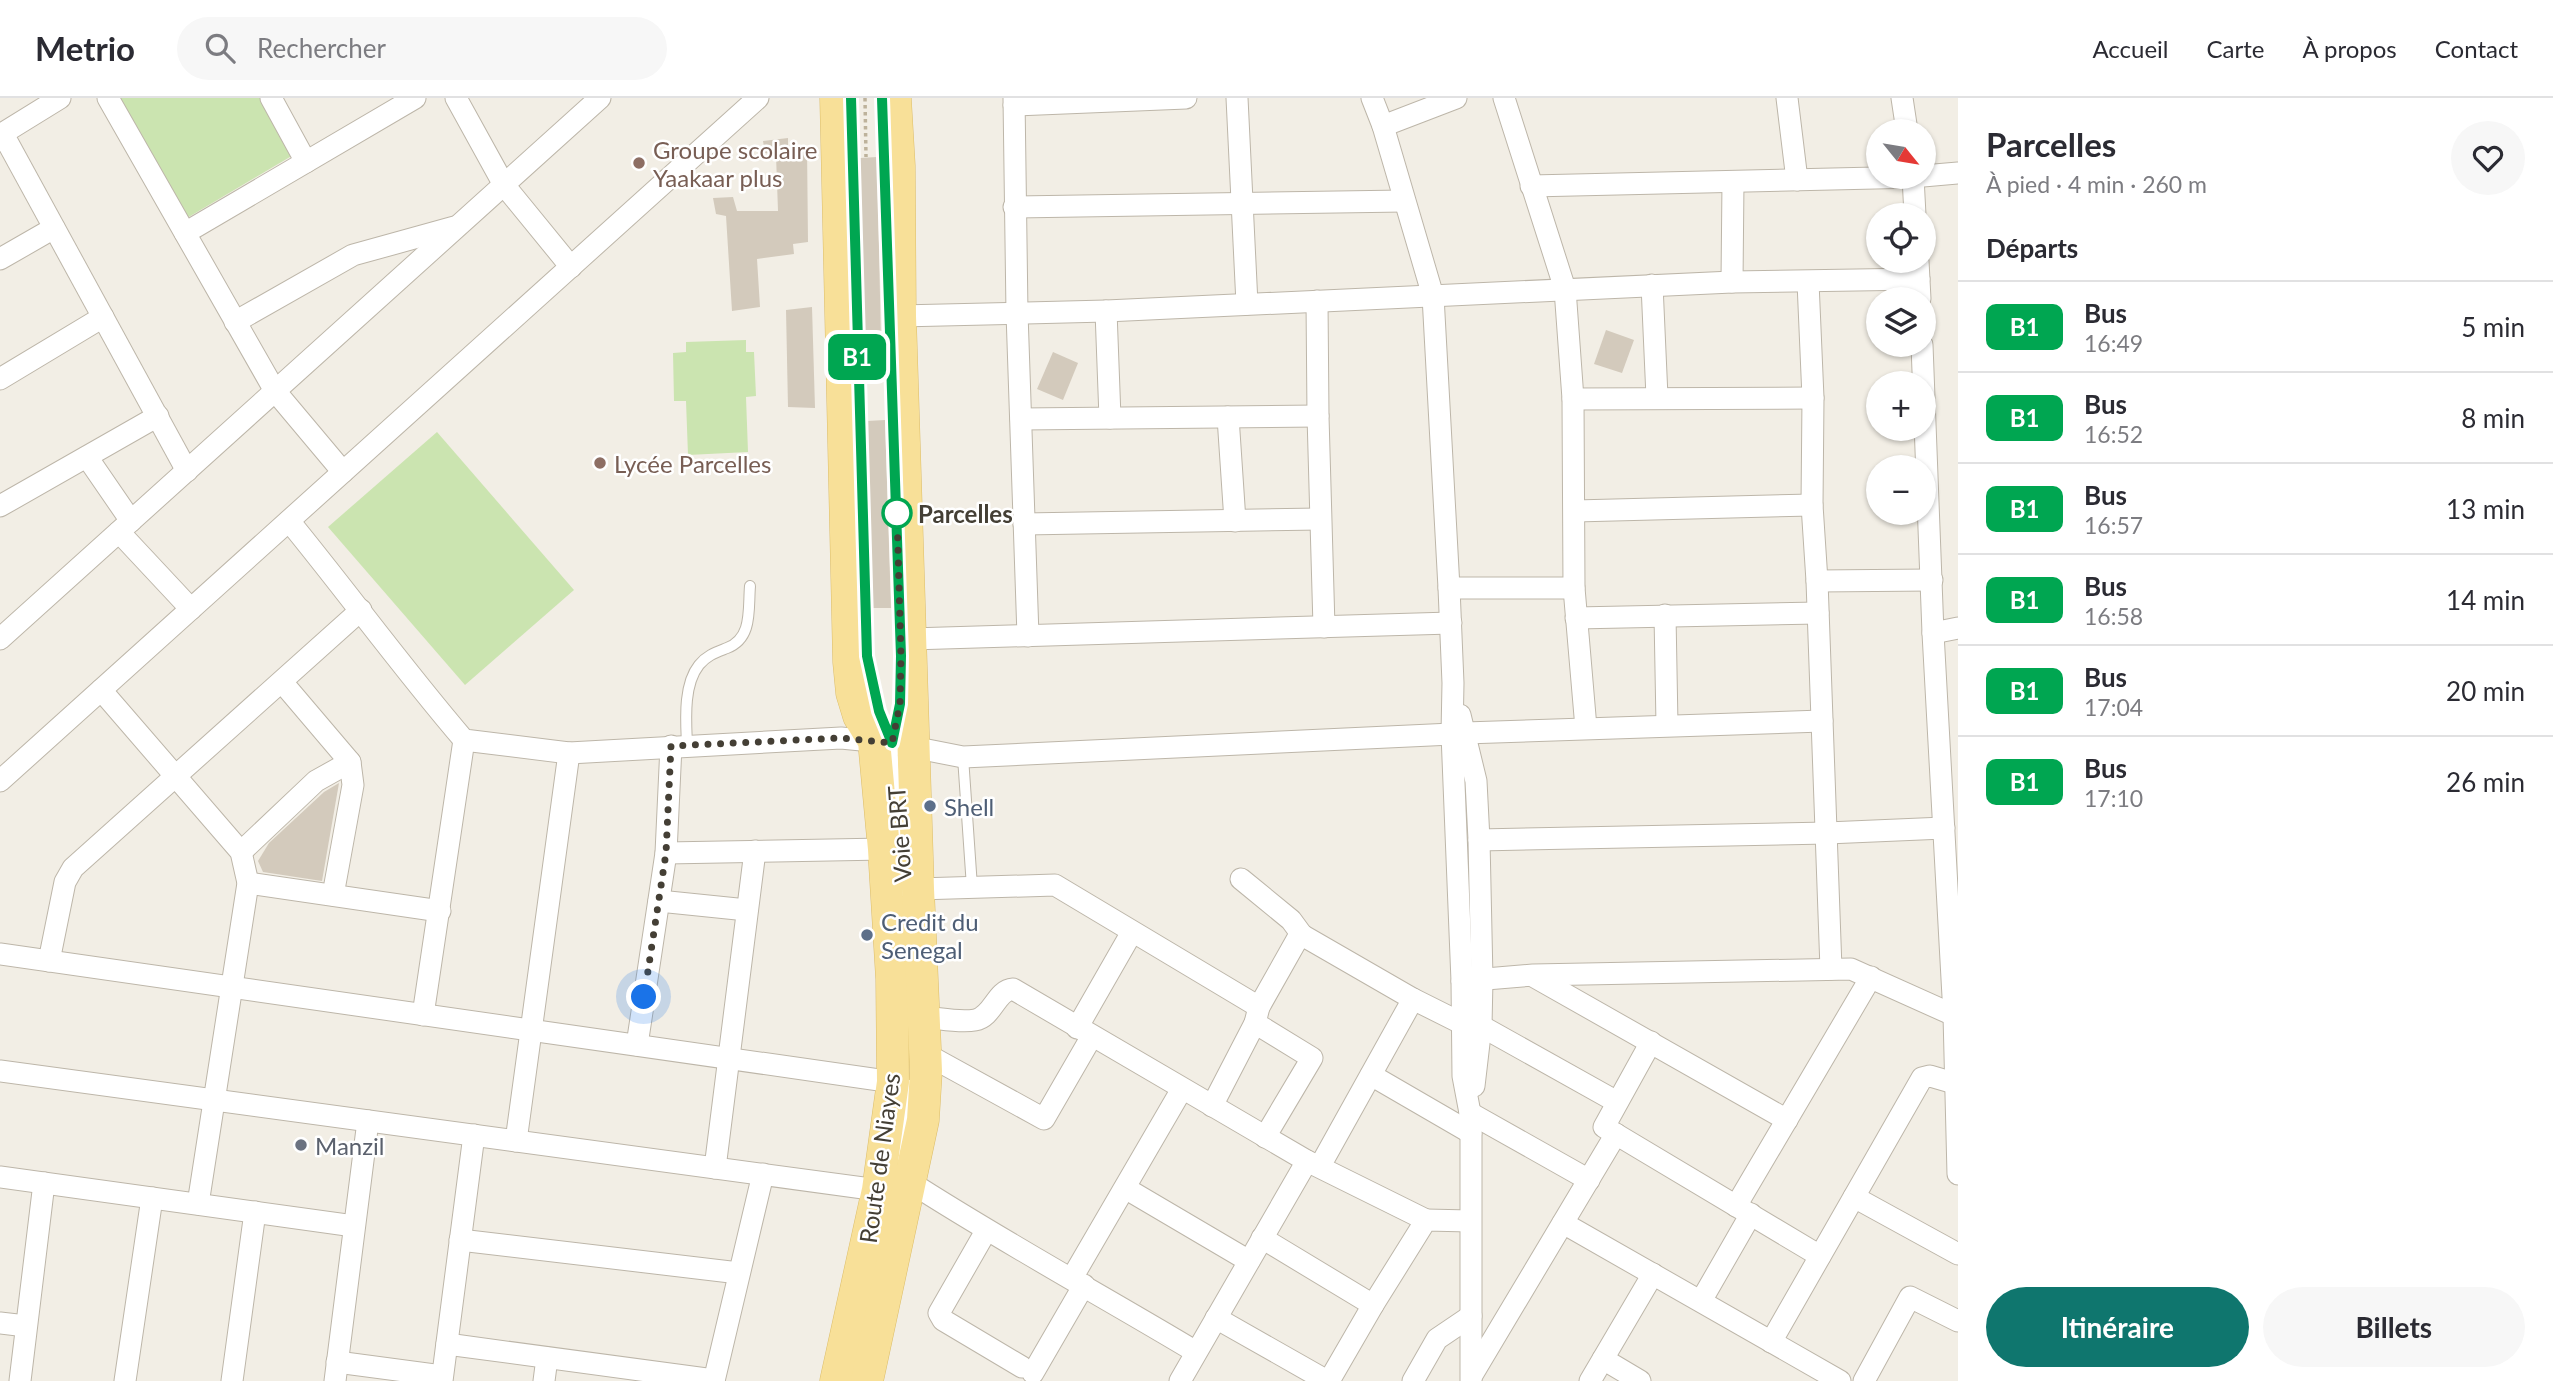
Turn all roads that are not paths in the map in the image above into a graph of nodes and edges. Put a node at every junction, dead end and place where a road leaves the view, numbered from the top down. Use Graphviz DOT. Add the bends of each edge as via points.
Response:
graph roads {
  1 [pos="60,98"];
  2 [pos="108,98"];
  3 [pos="271,98"];
  4 [pos="415,98"];
  5 [pos="456,98"];
  6 [pos="600,98"];
  7 [pos="758,98"];
  8 [pos="836,98"];
  9 [pos="895,98"];
  10 [pos="1186,98"];
  11 [pos="1237,98"];
  12 [pos="1372,98"];
  13 [pos="1456,98"];
  14 [pos="1504,98"];
  15 [pos="1787,98"];
  16 [pos="1902,98"];
  17 [pos="1014,102"];
  18 [pos="1905,119"];
  19 [pos="1383,126"];
  20 [pos="1,134"];
  21 [pos="306,162"];
  22 [pos="1958,173"];
  23 [pos="1936,175"];
  24 [pos="1866,178"];
  25 [pos="1797,180"];
  26 [pos="1733,181"];
  27 [pos="504,185"];
  28 [pos="1531,186"];
  29 [pos="1404,201"];
  30 [pos="1241,202"];
  31 [pos="1014,207"];
  32 [pos="458,226"];
  33 [pos="54,228"];
  34 [pos="185,233"];
  35 [pos="888,242"];
  36 [pos="0,259"];
  37 [pos="571,267"];
  38 [pos="1919,280"];
  39 [pos="1732,282"];
  40 [pos="1808,282"];
  41 [pos="1652,285"];
  42 [pos="1565,289"];
  43 [pos="1433,296"];
  44 [pos="1317,301"];
  45 [pos="1247,304"];
  46 [pos="1106,311"];
  47 [pos="1017,313"];
  48 [pos="900,316"];
  49 [pos="103,317"];
  50 [pos="235,321"];
  51 [pos="1923,357"];
  52 [pos="0,379"];
  53 [pos="275,391"];
  54 [pos="1657,397"];
  55 [pos="1573,398"];
  56 [pos="1813,398"];
  57 [pos="859,406"];
  58 [pos="1318,415"];
  59 [pos="158,416"];
  60 [pos="1228,417"];
  61 [pos="1110,418"];
  62 [pos="1021,419"];
  63 [pos="87,457"];
  64 [pos="187,471"];
  65 [pos="343,472"];
  66 [pos="1812,505"];
  67 [pos="0,506"];
  68 [pos="1575,511"];
  69 [pos="1320,519"];
  70 [pos="289,521"];
  71 [pos="1235,521"];
  72 [pos="1024,524"];
  73 [pos="125,526"];
  74 [pos="1932,580"];
  75 [pos="1817,581"];
  76 [pos="750,586"];
  77 [pos="1449,588"];
  78 [pos="1574,588"];
  79 [pos="191,609"];
  80 [pos="361,610"];
  81 [pos="1818,613"];
  82 [pos="1665,615"];
  83 [pos="1576,618"];
  84 [pos="1451,623"];
  85 [pos="1324,627"];
  86 [pos="1958,628"];
  87 [pos="1933,633"];
  88 [pos="1028,636"];
  89 [pos="0,639"];
  90 [pos="911,639"];
  91 [pos="282,682"];
  92 [pos="101,690"];
  93 [pos="1822,721"];
  94 [pos="1667,725"];
  95 [pos="1586,727"];
  96 [pos="1458,734"];
  97 [pos="464,740"];
  98 [pos="893,744"];
  99 [pos="679,746"];
  100 [pos="569,753"];
  101 [pos="963,757"];
  102 [pos="349,762"];
  103 [pos="176,776"];
  104 [pos="0,781"];
  105 [pos="1948,819"];
  106 [pos="1827,833"];
  107 [pos="1479,840"];
  108 [pos="884,849"];
  109 [pos="755,851"];
  110 [pos="241,852"];
  111 [pos="666,853"];
  112 [pos="1241,879"];
  113 [pos="248,883"];
  114 [pos="972,887"];
  115 [pos="333,895"];
  116 [pos="911,896"];
  117 [pos="659,901"];
  118 [pos="747,910"];
  119 [pos="440,911"];
  120 [pos="1132,932"];
  121 [pos="1302,935"];
  122 [pos="0,954"];
  123 [pos="49,961"];
  124 [pos="1831,969"];
  125 [pos="1533,975"];
  126 [pos="1871,977"];
  127 [pos="1472,980"];
  128 [pos="232,988"];
  129 [pos="1413,999"];
  130 [pos="424,1015"];
  131 [pos="1257,1015"];
  132 [pos="1956,1016"];
  133 [pos="923,1017"];
  134 [pos="1471,1024"];
  135 [pos="531,1031"];
  136 [pos="1085,1032"];
  137 [pos="1651,1042"];
  138 [pos="637,1045"];
  139 [pos="729,1059"];
  140 [pos="910,1070"];
  141 [pos="0,1071"];
  142 [pos="1371,1075"];
  143 [pos="1954,1083"];
  144 [pos="1182,1089"];
  145 [pos="214,1100"];
  146 [pos="1617,1102"];
  147 [pos="1212,1106"];
  148 [pos="1787,1119"];
  149 [pos="368,1121"];
  150 [pos="1470,1123"];
  151 [pos="1616,1134"];
  152 [pos="474,1135"];
  153 [pos="1265,1137"];
  154 [pos="516,1141"];
  155 [pos="1313,1163"];
  156 [pos="715,1168"];
  157 [pos="763,1174"];
  158 [pos="1958,1174"];
  159 [pos="0,1177"];
  160 [pos="895,1179"];
  161 [pos="1589,1180"];
  162 [pos="44,1183"];
  163 [pos="1125,1188"];
  164 [pos="1854,1197"];
  165 [pos="152,1198"];
  166 [pos="198,1204"];
  167 [pos="1744,1210"];
  168 [pos="255,1212"];
  169 [pos="1426,1220"];
  170 [pos="1470,1221"];
  171 [pos="1563,1223"];
  172 [pos="354,1226"];
  173 [pos="986,1231"];
  174 [pos="1262,1238"];
  175 [pos="460,1240"];
  176 [pos="1958,1254"];
  177 [pos="1820,1256"];
  178 [pos="1249,1261"];
  179 [pos="739,1273"];
  180 [pos="1653,1274"];
  181 [pos="1078,1282"];
  182 [pos="1701,1301"];
  183 [pos="1373,1305"];
  184 [pos="1471,1316"];
  185 [pos="1216,1318"];
  186 [pos="1958,1321"];
  187 [pos="0,1323"];
  188 [pos="26,1326"];
  189 [pos="1771,1342"];
  190 [pos="447,1345"];
  191 [pos="1196,1352"];
  192 [pos="547,1358"];
  193 [pos="1603,1359"];
  194 [pos="336,1371"];
  195 [pos="1029,1375"];
  196 [pos="442,1378"];
  197 [pos="1471,1379"];
  198 [pos="714,1380"];
  199 [pos="20,1381"];
  200 [pos="125,1381"];
  201 [pos="232,1381"];
  202 [pos="544,1381"];
  203 [pos="836,1381"];
  204 [pos="867,1381"];
  205 [pos="1180,1381"];
  206 [pos="1328,1381"];
  207 [pos="1413,1381"];
  208 [pos="1590,1381"];
  209 [pos="1640,1381"];
  210 [pos="1840,1381"];
  211 [pos="1864,1381"];
  1 -- 20 [label="street"];
  2 -- 34 [label="street"];
  3 -- 21 [label="street"];
  4 -- 21 [label="street"];
  5 -- 27 [label="street"];
  6 -- 27 [label="street"];
  7 -- 37 [label="street"];
  8 -- 98 [label="main road, Route de Niayes" via="852,693 859,716"];
  9 -- 48 [label="main road, Route de Niayes"];
  10 -- 17 [label="street"];
  11 -- 30 [label="street"];
  12 -- 19 [label="street"];
  13 -- 19 [label="street"];
  14 -- 28 [label="street"];
  15 -- 25 [label="street"];
  16 -- 18 [label="street"];
  17 -- 31 [label="street"];
  19 -- 29 [label="street"];
  20 -- 33 [label="street"];
  21 -- 34 [label="street"];
  22 -- 23 [label="street"];
  24 -- 25 [label="street"];
  25 -- 26 [label="street"];
  26 -- 28 [label="street"];
  26 -- 39 [label="street"];
  27 -- 32 [label="street"];
  27 -- 37 [label="street"];
  28 -- 42 [label="street"];
  29 -- 30 [label="street"];
  29 -- 43 [label="street"];
  30 -- 31 [label="street"];
  30 -- 45 [label="street"];
  31 -- 47 [label="street"];
  32 -- 50 [label="street" via="352,256"];
  32 -- 53 [label="street"];
  33 -- 36 [label="street"];
  33 -- 49 [label="street"];
  34 -- 50 [label="street"];
  35 -- 98 [label="lane" via="901,656"];
  37 -- 65 [label="street"];
  38 -- 40 [label="street"];
  39 -- 40 [label="street"];
  39 -- 41 [label="street"];
  40 -- 56 [label="street"];
  41 -- 42 [label="street"];
  41 -- 54 [label="street"];
  42 -- 43 [label="street"];
  42 -- 55 [label="street"];
  43 -- 44 [label="street"];
  43 -- 77 [label="street"];
  44 -- 45 [label="street"];
  44 -- 58 [label="street"];
  45 -- 46 [label="street"];
  46 -- 47 [label="street"];
  46 -- 61 [label="street"];
  47 -- 48 [label="street"];
  47 -- 62 [label="street"];
  48 -- 90 [label="main road, Route de Niayes"];
  49 -- 52 [label="street"];
  49 -- 59 [label="street"];
  50 -- 53 [label="street"];
  51 -- 74 [label="street"];
  53 -- 64 [label="street"];
  53 -- 65 [label="street"];
  54 -- 55 [label="street"];
  54 -- 56 [label="street"];
  55 -- 68 [label="street"];
  56 -- 66 [label="street"];
  57 -- 98 [label="lane" via="867,656 879,711"];
  58 -- 60 [label="street"];
  58 -- 69 [label="street"];
  59 -- 63 [label="street"];
  59 -- 64 [label="street"];
  60 -- 61 [label="street"];
  60 -- 71 [label="street"];
  61 -- 62 [label="street"];
  62 -- 72 [label="street"];
  63 -- 67 [label="street"];
  63 -- 73 [label="street"];
  64 -- 73 [label="street"];
  65 -- 70 [label="street"];
  66 -- 68 [label="street"];
  66 -- 75 [label="street"];
  68 -- 78 [label="street"];
  69 -- 71 [label="street"];
  69 -- 85 [label="street"];
  70 -- 79 [label="street"];
  70 -- 80 [label="street"];
  71 -- 72 [label="street"];
  72 -- 88 [label="street"];
  73 -- 79 [label="street"];
  73 -- 89 [label="street"];
  74 -- 75 [label="street"];
  74 -- 87 [label="street"];
  75 -- 81 [label="street"];
  76 -- 99 [label="lane" via="747,629 737,644 711,654 698,665 689,687"];
  77 -- 78 [label="street"];
  77 -- 84 [label="street"];
  78 -- 83 [label="street"];
  79 -- 92 [label="street"];
  80 -- 91 [label="street"];
  80 -- 97 [label="street"];
  81 -- 82 [label="street"];
  81 -- 93 [label="street"];
  82 -- 83 [label="street"];
  82 -- 94 [label="street"];
  83 -- 95 [label="street"];
  84 -- 85 [label="street"];
  84 -- 96 [label="street"];
  85 -- 88 [label="street"];
  86 -- 87 [label="street"];
  87 -- 105 [label="street"];
  88 -- 90 [label="street"];
  90 -- 98 [label="main road, Route de Niayes"];
  91 -- 102 [label="street"];
  91 -- 103 [label="street"];
  92 -- 103 [label="street"];
  92 -- 104 [label="street"];
  93 -- 94 [label="street"];
  93 -- 106 [label="street"];
  94 -- 95 [label="street"];
  95 -- 96 [label="street"];
  96 -- 101 [label="street"];
  96 -- 107 [label="street" via="1476,781"];
  96 -- 127 [label="street"];
  97 -- 100 [label="street"];
  97 -- 119 [label="street"];
  98 -- 99 [label="street" via="841,738"];
  98 -- 101 [label="street"];
  98 -- 108 [label="main road, Route de Niayes"];
  98 -- 116 [label="main road, Route de Niayes"];
  99 -- 100 [label="street"];
  99 -- 111 [label="street"];
  100 -- 135 [label="street"];
  101 -- 114 [label="lane"];
  102 -- 110 [label="street" via="316,781"];
  102 -- 115 [label="street" via="353,785"];
  103 -- 110 [label="street"];
  103 -- 123 [label="street" via="69,874"];
  105 -- 106 [label="street"];
  105 -- 132 [label="street"];
  106 -- 107 [label="street"];
  106 -- 124 [label="street"];
  107 -- 127 [label="street"];
  108 -- 109 [label="street"];
  108 -- 140 [label="main road, Route de Niayes" via="892,979"];
  109 -- 111 [label="street"];
  109 -- 118 [label="street"];
  110 -- 113 [label="street"];
  111 -- 117 [label="street"];
  112 -- 121 [label="street" via="1291,920"];
  113 -- 115 [label="street"];
  113 -- 128 [label="street"];
  114 -- 116 [label="street"];
  114 -- 120 [label="street" via="1055,885"];
  115 -- 119 [label="street"];
  116 -- 133 [label="main road, Route de Niayes"];
  117 -- 118 [label="street"];
  117 -- 138 [label="street"];
  118 -- 139 [label="street"];
  119 -- 130 [label="street"];
  120 -- 131 [label="street"];
  120 -- 136 [label="street"];
  121 -- 129 [label="street"];
  121 -- 131 [label="street"];
  122 -- 123 [label="street"];
  123 -- 128 [label="street"];
  124 -- 125 [label="street"];
  124 -- 126 [label="street" via="1851,969"];
  125 -- 127 [label="street"];
  125 -- 137 [label="street"];
  126 -- 132 [label="street"];
  126 -- 148 [label="street"];
  127 -- 134 [label="street"];
  128 -- 130 [label="street"];
  128 -- 145 [label="street"];
  129 -- 134 [label="street"];
  129 -- 142 [label="street"];
  130 -- 135 [label="street"];
  131 -- 147 [label="street"];
  131 -- 153 [label="street" via="1312,1058"];
  132 -- 143 [label="street"];
  133 -- 136 [label="street" via="976,1020 1002,993 1013,989"];
  133 -- 140 [label="main road, Route de Niayes"];
  134 -- 146 [label="street"];
  134 -- 150 [label="street" via="1463,1076"];
  135 -- 138 [label="street"];
  135 -- 154 [label="street"];
  136 -- 140 [label="street" via="1046,1119"];
  136 -- 144 [label="street"];
  137 -- 146 [label="street"];
  137 -- 148 [label="street"];
  138 -- 139 [label="street"];
  139 -- 140 [label="street"];
  139 -- 156 [label="street"];
  140 -- 160 [label="main road, Route de Niayes"];
  140 -- 160 [label="main road, Route de Niayes" via="926,1071 923,1120"];
  141 -- 145 [label="street"];
  142 -- 150 [label="street"];
  142 -- 155 [label="street"];
  143 -- 158 [label="street"];
  143 -- 164 [label="street" via="1922,1078"];
  144 -- 147 [label="street"];
  144 -- 163 [label="street"];
  145 -- 149 [label="street"];
  145 -- 166 [label="street"];
  146 -- 151 [label="street" via="1604,1126"];
  147 -- 153 [label="street"];
  148 -- 167 [label="street"];
  149 -- 152 [label="street"];
  149 -- 172 [label="street"];
  150 -- 161 [label="street"];
  150 -- 170 [label="street"];
  151 -- 161 [label="street"];
  151 -- 167 [label="street"];
  152 -- 154 [label="street"];
  152 -- 175 [label="street"];
  153 -- 155 [label="street"];
  154 -- 156 [label="street"];
  155 -- 169 [label="street"];
  155 -- 174 [label="street"];
  156 -- 157 [label="street"];
  157 -- 160 [label="street"];
  157 -- 179 [label="street"];
  159 -- 162 [label="street"];
  160 -- 173 [label="street"];
  160 -- 203 [label="main road, Route de Niayes"];
  160 -- 204 [label="main road, Route de Niayes"];
  161 -- 171 [label="street"];
  162 -- 165 [label="street"];
  162 -- 188 [label="street"];
  163 -- 178 [label="street"];
  163 -- 181 [label="street"];
  164 -- 176 [label="street"];
  164 -- 177 [label="street"];
  165 -- 166 [label="street"];
  165 -- 200 [label="street"];
  166 -- 168 [label="street"];
  167 -- 177 [label="street"];
  167 -- 182 [label="street"];
  168 -- 172 [label="street"];
  168 -- 201 [label="street"];
  169 -- 170 [label="street"];
  169 -- 183 [label="street"];
  170 -- 184 [label="street"];
  171 -- 180 [label="street"];
  171 -- 197 [label="street"];
  172 -- 194 [label="street"];
  173 -- 181 [label="street"];
  173 -- 195 [label="street" via="939,1313"];
  174 -- 178 [label="street"];
  174 -- 183 [label="street"];
  175 -- 179 [label="street"];
  175 -- 190 [label="street"];
  177 -- 189 [label="street"];
  178 -- 185 [label="street"];
  179 -- 198 [label="street"];
  180 -- 182 [label="street"];
  180 -- 193 [label="street"];
  181 -- 191 [label="street"];
  181 -- 195 [label="street"];
  182 -- 189 [label="street"];
  183 -- 206 [label="street"];
  184 -- 197 [label="street"];
  184 -- 207 [label="street" via="1437,1339"];
  185 -- 191 [label="street"];
  185 -- 206 [label="street"];
  186 -- 211 [label="street" via="1910,1297"];
  187 -- 188 [label="street"];
  188 -- 199 [label="street"];
  189 -- 210 [label="street"];
  190 -- 192 [label="street"];
  190 -- 196 [label="street"];
  191 -- 205 [label="street"];
  192 -- 198 [label="street"];
  192 -- 202 [label="street"];
  193 -- 208 [label="street"];
  193 -- 209 [label="street"];
  194 -- 196 [label="street"];
}
